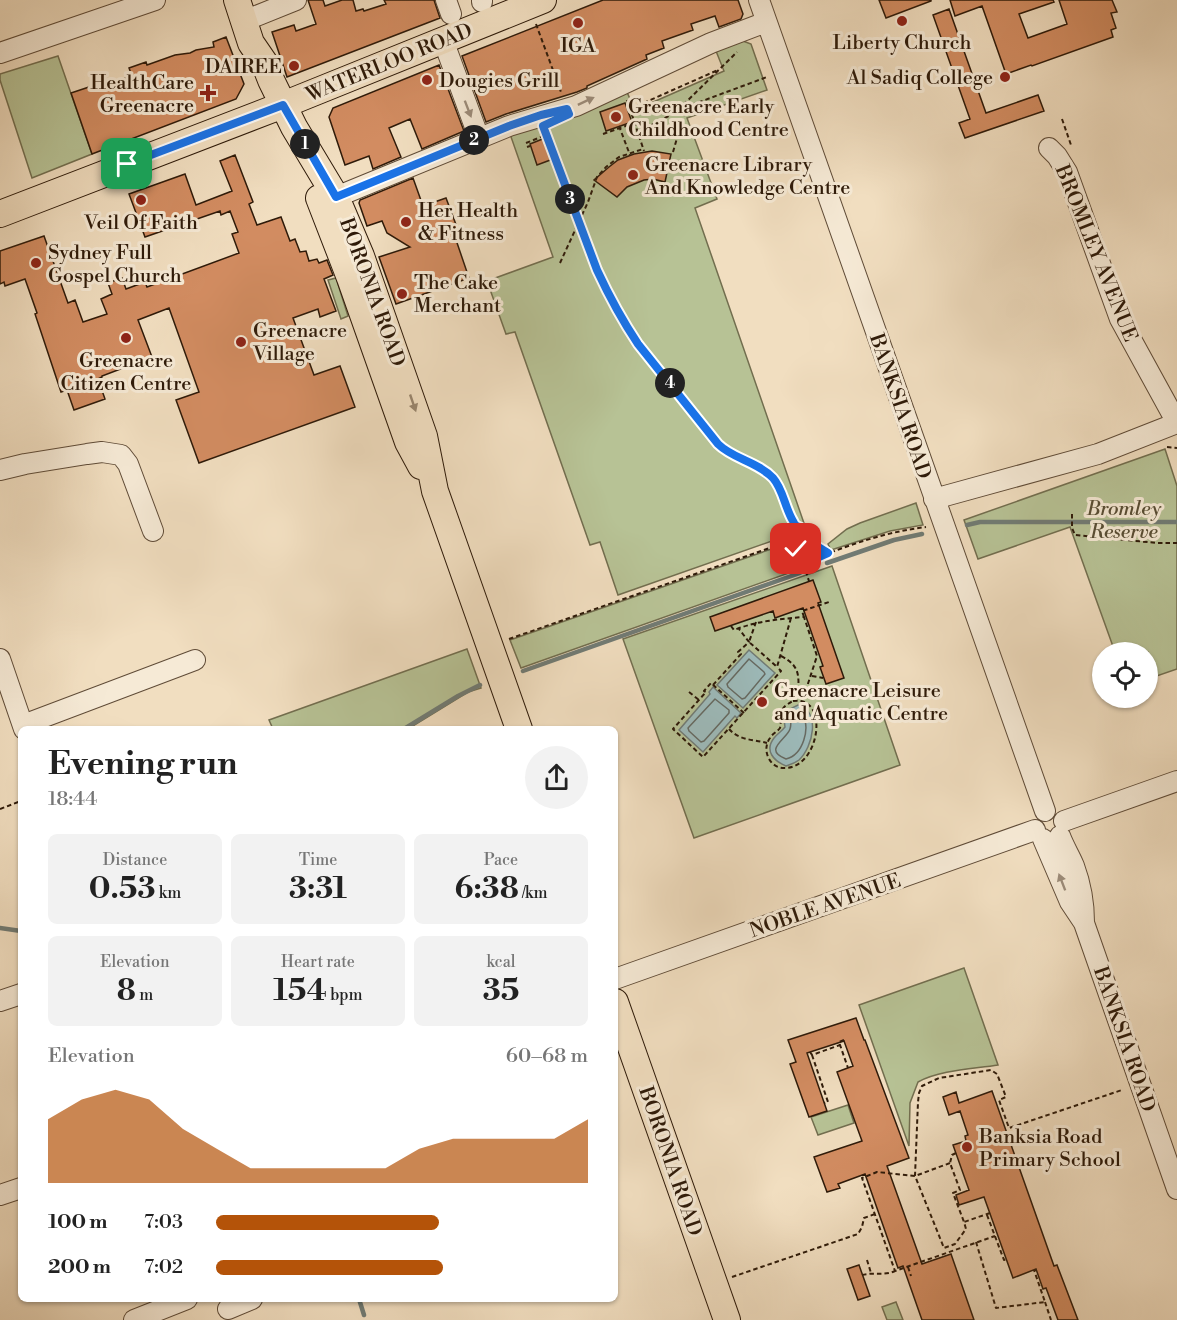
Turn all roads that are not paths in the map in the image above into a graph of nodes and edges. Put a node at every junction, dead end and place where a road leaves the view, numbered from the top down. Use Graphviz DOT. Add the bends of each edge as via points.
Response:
graph roads {
  1 [pos="155,0"];
  2 [pos="296,0"];
  3 [pos="759,0"];
  4 [pos="540,11"];
  5 [pos="244,21"];
  6 [pos="766,22"];
  7 [pos="443,40"];
  8 [pos="0,53"];
  9 [pos="276,107"];
  10 [pos="479,138"];
  11 [pos="1049,148"];
  12 [pos="336,197"];
  13 [pos="0,213"];
  14 [pos="1177,423"];
  15 [pos="0,470"];
  16 [pos="435,491"];
  17 [pos="934,499"];
  18 [pos="153,531"];
  19 [pos="0,659"];
  20 [pos="195,660"];
  21 [pos="24,726"];
  22 [pos="27,726"];
  23 [pos="518,726"];
  24 [pos="1177,782"];
  25 [pos="1051,831"];
  26 [pos="618,978"];
  27 [pos="18,995"];
  28 [pos="0,1001"];
  29 [pos="618,1011"];
  30 [pos="18,1189"];
  31 [pos="1177,1189"];
  32 [pos="0,1196"];
  33 [pos="179,1302"];
  34 [pos="245,1302"];
  35 [pos="229,1309"];
  36 [pos="134,1320"];
  37 [pos="727,1320"];
  1 -- 8 [label="street"];
  2 -- 5 [label="street"];
  3 -- 6 [label="street, BANKSIA ROAD"];
  4 -- 7 [label="main road, WATERLOO ROAD"];
  5 -- 9 [label="main road" via="264,62"];
  10 -- 6 [label="street, one-way" via="567,109"];
  6 -- 17 [label="street, BANKSIA ROAD"];
  7 -- 9 [label="main road, WATERLOO ROAD"];
  7 -- 10 [label="street, one-way"];
  9 -- 12 [label="main road, BORONIA ROAD"];
  9 -- 13 [label="main road, WATERLOO ROAD"];
  9 -- 16 [label="main road, BORONIA ROAD" via="278,129 323,208 408,442"];
  10 -- 12 [label="street"];
  11 -- 14 [label="street, BROMLEY AVENUE" via="1067,172 1120,319"];
  12 -- 16 [label="main road, BORONIA ROAD, one-way" via="376,296 424,436"];
  14 -- 17 [label="street, BROMLEY AVENUE" via="1098,454"];
  15 -- 18 [label="street" via="102,452 121,455"];
  16 -- 23 [label="main road, BORONIA ROAD"];
  17 -- 25 [label="street, BANKSIA ROAD" via="1045,811 1037,816 1034,825"];
  19 -- 21 [label="street"];
  20 -- 22 [label="street"];
  24 -- 25 [label="street, NOBLE AVENUE"];
  25 -- 26 [label="street, NOBLE AVENUE"];
  25 -- 31 [label="street, BANKSIA ROAD" via="1074,866 1083,894 1084,923"];
  27 -- 28 [label="street"];
  29 -- 37 [label="main road, BORONIA ROAD"];
  30 -- 32 [label="street"];
  33 -- 36 [label="street"];
  34 -- 35 [label="street"];
}
